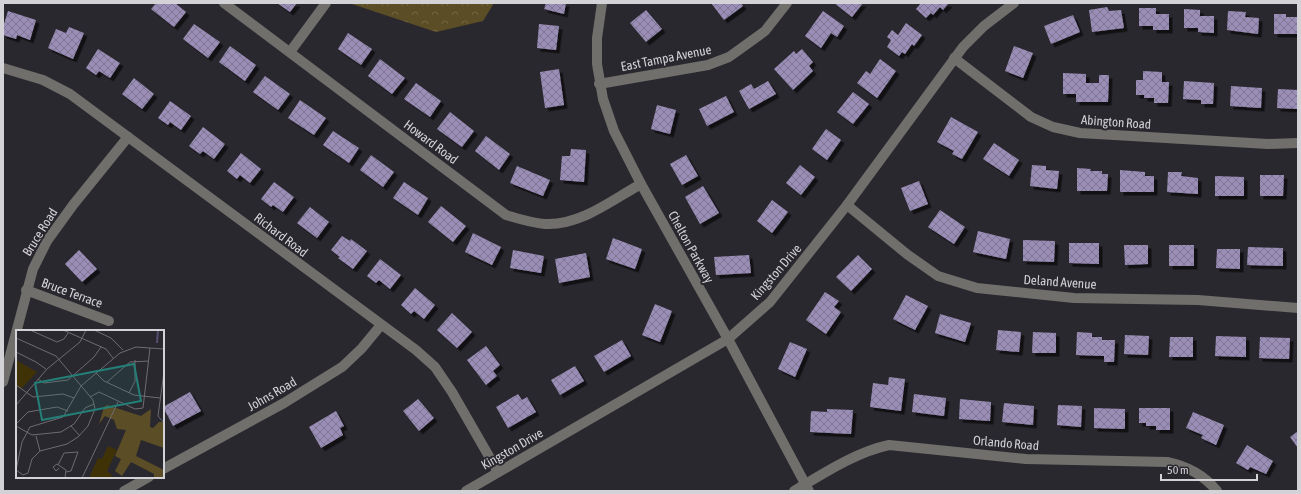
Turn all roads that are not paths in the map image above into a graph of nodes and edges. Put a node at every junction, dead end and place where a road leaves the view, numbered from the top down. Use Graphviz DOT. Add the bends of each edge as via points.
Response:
graph roads {
  1 [pos="224,3"];
  2 [pos="326,3"];
  3 [pos="602,3"];
  4 [pos="787,3"];
  5 [pos="1014,3"];
  6 [pos="290,52"];
  7 [pos="954,58"];
  8 [pos="3,68"];
  9 [pos="599,84"];
  10 [pos="128,137"];
  11 [pos="1298,143"];
  12 [pos="641,184"];
  13 [pos="847,205"];
  14 [pos="26,290"];
  15 [pos="1298,308"];
  16 [pos="109,321"];
  17 [pos="381,325"];
  18 [pos="728,339"];
  19 [pos="3,382"];
  20 [pos="164,468"];
  21 [pos="498,472"];
  22 [pos="147,478"];
  23 [pos="807,488"];
  24 [pos="124,491"];
  25 [pos="466,491"];
  26 [pos="794,491"];
  27 [pos="1217,491"];
  1 -- 6 [label="street, Howard Road"];
  2 -- 6 [label="street"];
  3 -- 9 [label="street, Chelton Parkway" via="596,38"];
  4 -- 9 [label="street, East Tampa Avenue" via="765,31 729,57 708,65"];
  5 -- 7 [label="street, Kingston Drive" via="984,26"];
  6 -- 12 [label="street, Howard Road" via="506,215 546,224 565,222 583,217"];
  7 -- 11 [label="street, Abington Road" via="1031,116 1053,127 1080,133 1268,144"];
  7 -- 13 [label="street, Kingston Drive"];
  8 -- 10 [label="street, Richard Road" via="43,80 70,94"];
  9 -- 12 [label="street, Chelton Parkway" via="614,131"];
  10 -- 14 [label="street, Bruce Road" via="72,205 47,242 33,269"];
  10 -- 17 [label="street, Richard Road"];
  12 -- 18 [label="street, Chelton Parkway"];
  13 -- 15 [label="street, Deland Avenue" via="938,276 977,288 1074,298 1198,300"];
  13 -- 18 [label="street, Kingston Drive" via="770,302"];
  14 -- 16 [label="street, Bruce Terrace"];
  14 -- 19 [label="street, Bruce Road"];
  17 -- 20 [label="street, Johns Road" via="342,367 284,403"];
  17 -- 21 [label="street, Richard Road" via="435,367"];
  18 -- 21 [label="street, Kingston Drive"];
  18 -- 23 [label="street, Chelton Parkway"];
  21 -- 25 [label="street, Kingston Drive"];
  22 -- 24 [label="street"];
  23 -- 26 [label="street, Orlando Road"];
  23 -- 27 [label="street, Orlando Road" via="874,448 890,445 1026,459 1168,462 1182,465 1198,473"];
}
